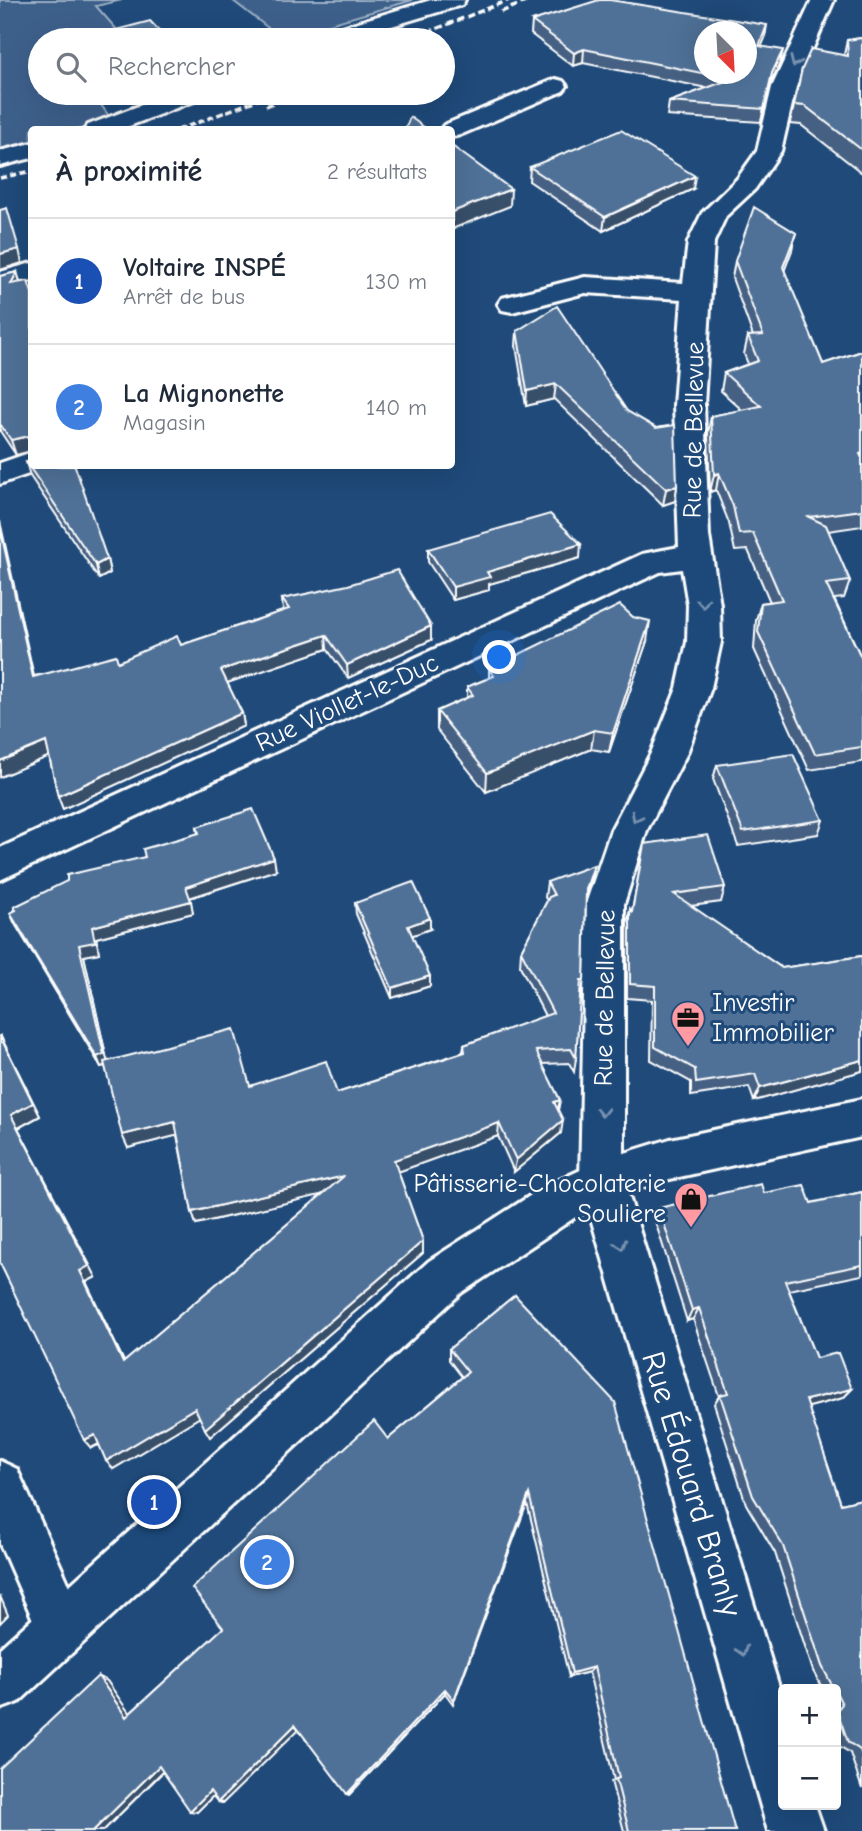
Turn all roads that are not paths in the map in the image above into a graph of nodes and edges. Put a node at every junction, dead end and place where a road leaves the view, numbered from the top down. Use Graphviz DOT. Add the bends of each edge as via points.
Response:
graph roads {
  1 [pos="454,0"];
  2 [pos="823,0"];
  3 [pos="362,28"];
  4 [pos="555,86"];
  5 [pos="162,105"];
  6 [pos="107,126"];
  7 [pos="455,129"];
  8 [pos="28,150"];
  9 [pos="0,159"];
  10 [pos="28,272"];
  11 [pos="0,281"];
  12 [pos="698,292"];
  13 [pos="512,304"];
  14 [pos="28,464"];
  15 [pos="0,474"];
  16 [pos="698,559"];
  17 [pos="0,864"];
  18 [pos="862,1118"];
  19 [pos="602,1180"];
  20 [pos="0,1486"];
  21 [pos="62,1627"];
  22 [pos="0,1683"];
  23 [pos="778,1771"];
  24 [pos="790,1810"];
  25 [pos="796,1831"];
  1 -- 3 [label="street"];
  2 -- 12 [label="street, Rue de Bellevue, one-way" via="784,87 764,160 715,213 701,242"];
  4 -- 7 [label="street"];
  5 -- 6 [label="street"];
  8 -- 9 [label="street"];
  10 -- 11 [label="street"];
  12 -- 13 [label="street" via="585,285"];
  12 -- 16 [label="street, Rue de Bellevue" via="689,405 693,536"];
  14 -- 15 [label="street"];
  16 -- 17 [label="street, Rue Viollet-le-Duc" via="653,562"];
  16 -- 19 [label="street, Rue de Bellevue, one-way" via="704,642 694,688 669,753 629,830 605,904"];
  18 -- 19 [label="street" via="670,1159"];
  19 -- 21 [label="street" via="558,1203 445,1277"];
  19 -- 23 [label="street, Rue Édouard Branly, one-way"];
  20 -- 21 [label="street"];
  21 -- 22 [label="street"];
  24 -- 25 [label="street"];
}
